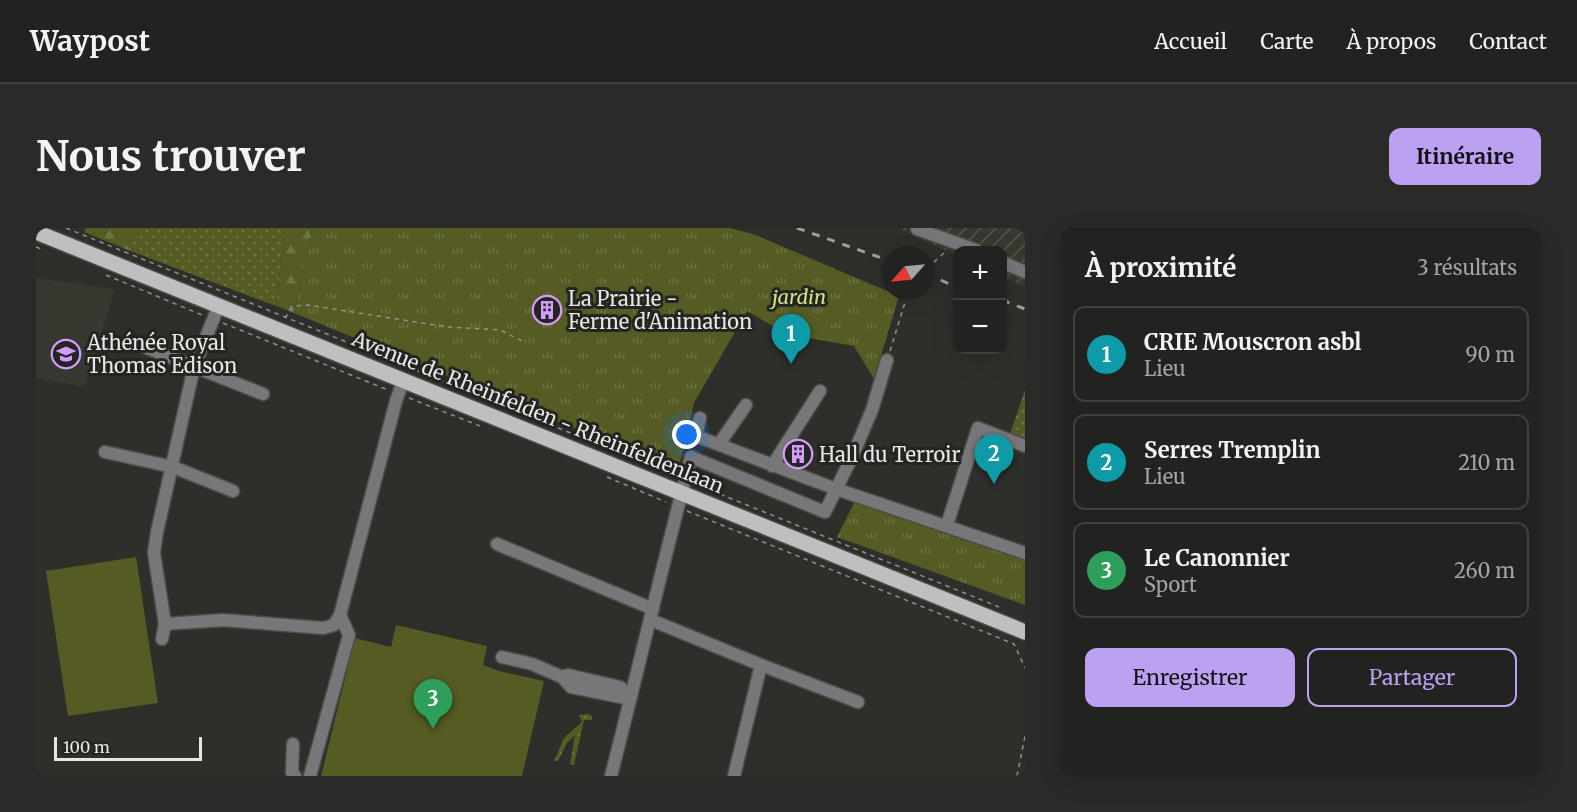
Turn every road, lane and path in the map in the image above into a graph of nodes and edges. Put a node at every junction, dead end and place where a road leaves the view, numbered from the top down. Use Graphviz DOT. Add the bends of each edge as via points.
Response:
graph roads {
  1 [pos="66,228"];
  2 [pos="917,229"];
  3 [pos="36,232"];
  4 [pos="956,242"];
  5 [pos="966,246"];
  6 [pos="36,247"];
  7 [pos="45,250"];
  8 [pos="935,261"];
  9 [pos="1007,264"];
  10 [pos="1025,272"];
  11 [pos="106,274"];
  12 [pos="906,300"];
  13 [pos="216,312"];
  14 [pos="285,318"];
  15 [pos="522,340"];
  16 [pos="137,344"];
  17 [pos="887,360"];
  18 [pos="194,367"];
  19 [pos="401,388"];
  20 [pos="820,391"];
  21 [pos="263,394"];
  22 [pos="746,405"];
  23 [pos="700,418"];
  24 [pos="488,429"];
  25 [pos="696,436"];
  26 [pos="719,444"];
  27 [pos="1025,446"];
  28 [pos="105,453"];
  29 [pos="691,457"];
  30 [pos="772,466"];
  31 [pos="173,468"];
  32 [pos="603,476"];
  33 [pos="836,489"];
  34 [pos="233,491"];
  35 [pos="681,493"];
  36 [pos="947,525"];
  37 [pos="496,544"];
  38 [pos="1025,553"];
  39 [pos="999,607"];
  40 [pos="340,615"];
  41 [pos="652,615"];
  42 [pos="165,624"];
  43 [pos="1025,632"];
  44 [pos="162,639"];
  45 [pos="502,657"];
  46 [pos="761,665"];
  47 [pos="1025,668"];
  48 [pos="631,697"];
  49 [pos="858,702"];
  50 [pos="1025,736"];
  51 [pos="293,744"];
  52 [pos="295,776"];
  53 [pos="310,776"];
  54 [pos="611,776"];
  55 [pos="734,776"];
  56 [pos="1017,776"];
  1 -- 14 [label="path"];
  2 -- 4 [label="street"];
  3 -- 13 [label="main road, Avenue de Rheinfelden - Rheinfeldenlaan"];
  4 -- 5 [label="street"];
  4 -- 8 [label="path"];
  6 -- 7 [label="path"];
  9 -- 10 [label="street"];
  11 -- 13 [label="path"];
  12 -- 17 [label="path"];
  13 -- 18 [label="street"];
  13 -- 19 [label="main road, Avenue de Rheinfelden - Rheinfeldenlaan"];
  13 -- 19 [label="path"];
  14 -- 15 [label="path" via="293,306 308,305 448,327 500,330"];
  14 -- 35 [label="path"];
  16 -- 18 [label="street"];
  17 -- 33 [label="street" via="872,410"];
  18 -- 21 [label="street"];
  18 -- 31 [label="street"];
  19 -- 24 [label="path"];
  19 -- 35 [label="main road, Avenue de Rheinfelden - Rheinfeldenlaan"];
  19 -- 40 [label="street"];
  20 -- 30 [label="street"];
  22 -- 26 [label="street"];
  23 -- 25 [label="street"];
  25 -- 26 [label="street"];
  25 -- 29 [label="street"];
  26 -- 30 [label="street"];
  27 -- 36 [label="street" via="978,428"];
  28 -- 31 [label="street"];
  29 -- 33 [label="street" via="825,512"];
  29 -- 35 [label="street"];
  30 -- 33 [label="street"];
  31 -- 34 [label="street"];
  31 -- 42 [label="street" via="154,553"];
  32 -- 35 [label="path"];
  33 -- 36 [label="street"];
  35 -- 39 [label="path"];
  35 -- 41 [label="street"];
  35 -- 43 [label="main road, Avenue de Rheinfelden - Rheinfeldenlaan"];
  35 -- 47 [label="path" via="1014,644"];
  36 -- 38 [label="street"];
  37 -- 41 [label="street"];
  40 -- 42 [label="street" via="334,625 322,628 223,620"];
  40 -- 53 [label="street" via="349,635"];
  41 -- 46 [label="street"];
  41 -- 48 [label="street"];
  42 -- 44 [label="street"];
  45 -- 48 [label="street" via="562,677 620,687"];
  46 -- 49 [label="street"];
  46 -- 55 [label="street"];
  48 -- 54 [label="street"];
  50 -- 56 [label="path"];
  51 -- 52 [label="street"];
}
